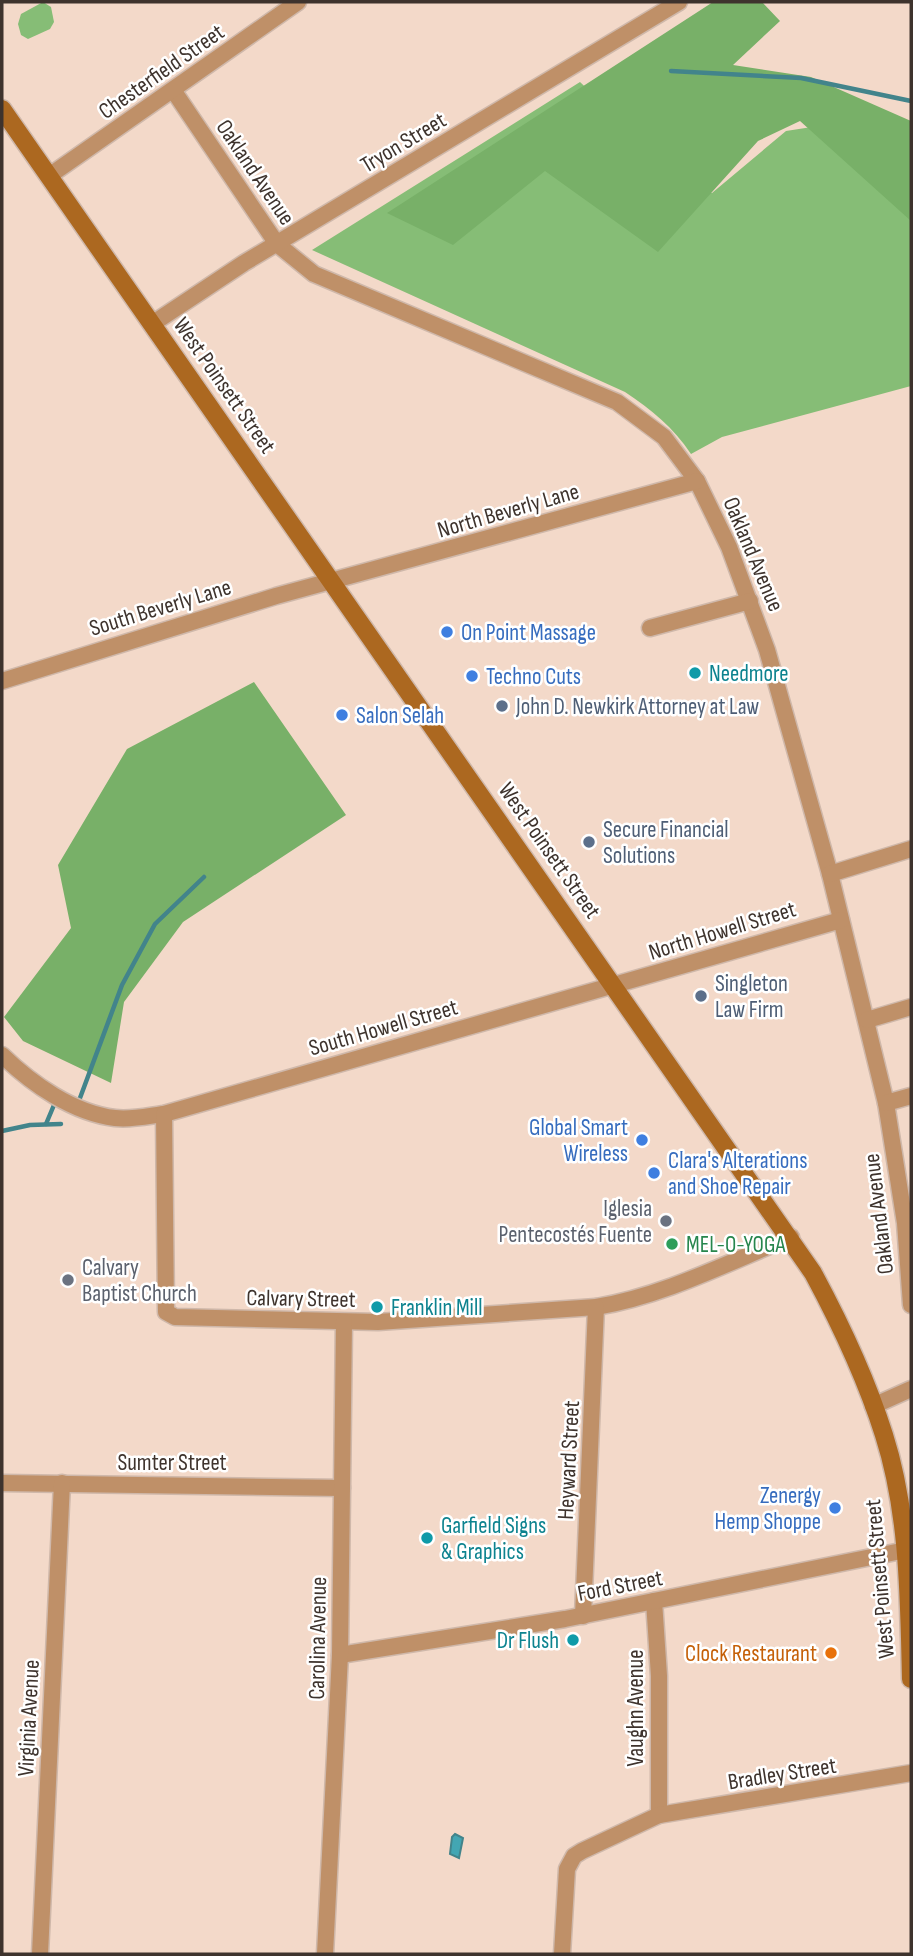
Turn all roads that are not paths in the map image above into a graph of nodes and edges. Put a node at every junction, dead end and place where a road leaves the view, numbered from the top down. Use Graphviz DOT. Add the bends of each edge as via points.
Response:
graph roads {
  1 [pos="298,2"];
  2 [pos="679,2"];
  3 [pos="173,90"];
  4 [pos="2,109"];
  5 [pos="49,176"];
  6 [pos="277,244"];
  7 [pos="152,324"];
  8 [pos="696,481"];
  9 [pos="332,581"];
  10 [pos="750,601"];
  11 [pos="650,628"];
  12 [pos="2,681"];
  13 [pos="911,849"];
  14 [pos="830,874"];
  15 [pos="842,920"];
  16 [pos="615,985"];
  17 [pos="911,1007"];
  18 [pos="867,1020"];
  19 [pos="2,1055"];
  20 [pos="911,1096"];
  21 [pos="886,1104"];
  22 [pos="164,1114"];
  23 [pos="791,1237"];
  24 [pos="911,1305"];
  25 [pos="596,1307"];
  26 [pos="344,1322"];
  27 [pos="911,1389"];
  28 [pos="873,1406"];
  29 [pos="2,1483"];
  30 [pos="62,1483"];
  31 [pos="342,1488"];
  32 [pos="909,1550"];
  33 [pos="654,1601"];
  34 [pos="583,1616"];
  35 [pos="340,1656"];
  36 [pos="911,1679"];
  37 [pos="911,1773"];
  38 [pos="660,1815"];
  39 [pos="40,1954"];
  40 [pos="325,1954"];
  41 [pos="562,1954"];
  1 -- 3 [label="street, Chesterfield Street"];
  2 -- 6 [label="street, Tryon Street"];
  3 -- 5 [label="street, Chesterfield Street"];
  3 -- 6 [label="street, Oakland Avenue"];
  4 -- 5 [label="main road, West Poinsett Street"];
  5 -- 7 [label="main road, West Poinsett Street"];
  6 -- 7 [label="street, Tryon Street"];
  6 -- 8 [label="street, Oakland Avenue" via="314,274 617,402 664,437"];
  7 -- 9 [label="main road, West Poinsett Street"];
  8 -- 9 [label="street, North Beverly Lane"];
  8 -- 10 [label="street, Oakland Avenue"];
  9 -- 12 [label="street, South Beverly Lane"];
  9 -- 16 [label="main road, West Poinsett Street"];
  10 -- 11 [label="street"];
  10 -- 14 [label="street, Oakland Avenue" via="787,713"];
  13 -- 14 [label="street"];
  14 -- 15 [label="street, Oakland Avenue"];
  15 -- 16 [label="street, North Howell Street"];
  15 -- 18 [label="street, Oakland Avenue"];
  16 -- 22 [label="street, South Howell Street"];
  16 -- 23 [label="main road, West Poinsett Street"];
  17 -- 18 [label="street"];
  18 -- 21 [label="street, Oakland Avenue"];
  19 -- 22 [label="street, South Howell Street" via="20,1073 75,1106 114,1118"];
  20 -- 21 [label="street"];
  21 -- 24 [label="street, Oakland Avenue" via="905,1223"];
  22 -- 26 [label="street, Calvary Street" via="166,1312 209,1319"];
  23 -- 25 [label="street, Calvary Street" via="672,1285"];
  23 -- 28 [label="main road, West Poinsett Street" via="839,1323"];
  25 -- 26 [label="street, Calvary Street"];
  25 -- 34 [label="street, Heyward Street"];
  26 -- 31 [label="street, Carolina Avenue"];
  27 -- 28 [label="street"];
  28 -- 32 [label="main road, West Poinsett Street" via="893,1469"];
  29 -- 30 [label="street, Sumter Street"];
  30 -- 31 [label="street, Sumter Street"];
  30 -- 39 [label="street, Virginia Avenue"];
  31 -- 35 [label="street, Carolina Avenue"];
  32 -- 33 [label="street, Ford Street"];
  32 -- 36 [label="main road, West Poinsett Street"];
  33 -- 34 [label="street, Ford Street"];
  33 -- 38 [label="street, Vaughn Avenue"];
  34 -- 35 [label="street, Ford Street"];
  35 -- 40 [label="street, Carolina Avenue"];
  37 -- 38 [label="street, Bradley Street"];
  38 -- 41 [label="street, Bradley Street" via="592,1846 569,1862"];
}
